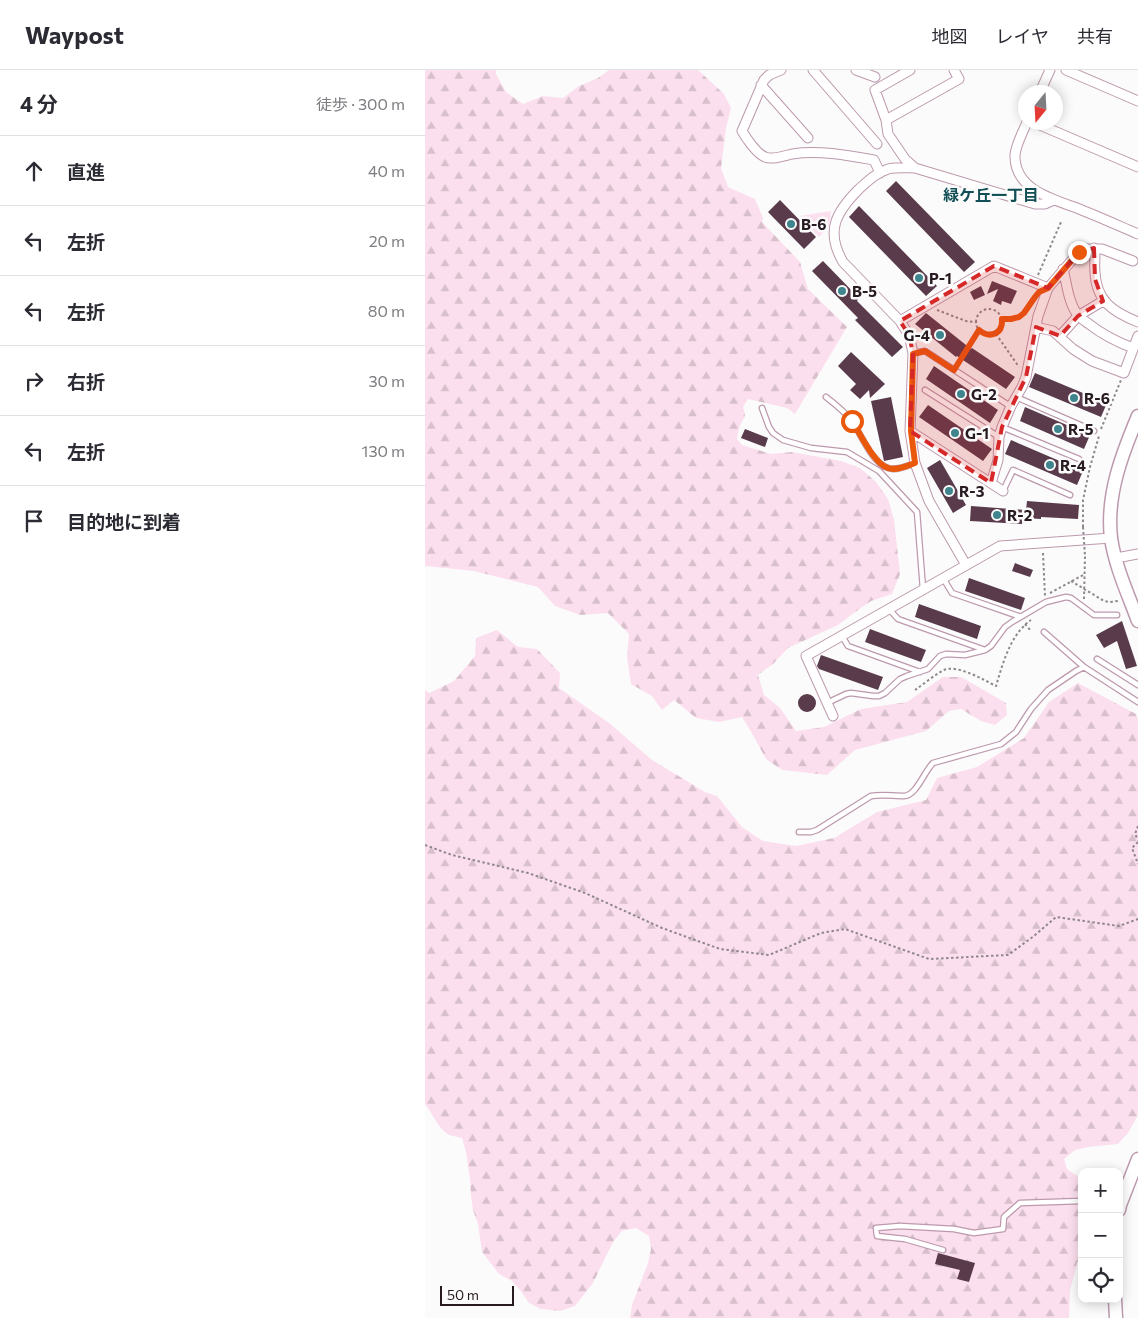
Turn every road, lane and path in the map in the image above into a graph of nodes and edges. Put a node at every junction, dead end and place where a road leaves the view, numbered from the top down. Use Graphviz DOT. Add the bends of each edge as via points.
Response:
graph roads {
  1 [pos="781,70"];
  2 [pos="813,70"];
  3 [pos="856,70"];
  4 [pos="910,70"];
  5 [pos="954,70"];
  6 [pos="1050,70"];
  7 [pos="1066,70"];
  8 [pos="876,74"];
  9 [pos="761,84"];
  10 [pos="1043,85"];
  11 [pos="875,90"];
  12 [pos="1138,101"];
  13 [pos="886,120"];
  14 [pos="1024,130"];
  15 [pos="1052,130"];
  16 [pos="808,138"];
  17 [pos="877,144"];
  18 [pos="1138,167"];
  19 [pos="915,168"];
  20 [pos="879,173"];
  21 [pos="1054,200"];
  22 [pos="1061,222"];
  23 [pos="1138,234"];
  24 [pos="1094,248"];
  25 [pos="1133,261"];
  26 [pos="1063,269"];
  27 [pos="1037,277"];
  28 [pos="1048,288"];
  29 [pos="1103,301"];
  30 [pos="926,306"];
  31 [pos="1079,316"];
  32 [pos="1002,319"];
  33 [pos="900,321"];
  34 [pos="976,322"];
  35 [pos="1138,322"];
  36 [pos="1036,327"];
  37 [pos="979,330"];
  38 [pos="995,334"];
  39 [pos="1060,336"];
  40 [pos="1138,336"];
  41 [pos="1133,348"];
  42 [pos="913,354"];
  43 [pos="954,370"];
  44 [pos="1123,374"];
  45 [pos="1026,377"];
  46 [pos="925,390"];
  47 [pos="825,397"];
  48 [pos="1016,397"];
  49 [pos="1011,406"];
  50 [pos="762,408"];
  51 [pos="1138,416"];
  52 [pos="1002,426"];
  53 [pos="911,431"];
  54 [pos="1094,431"];
  55 [pos="999,437"];
  56 [pos="1133,442"];
  57 [pos="1079,459"];
  58 [pos="915,463"];
  59 [pos="991,483"];
  60 [pos="1003,491"];
  61 [pos="1069,495"];
  62 [pos="1111,538"];
  63 [pos="1138,554"];
  64 [pos="1116,558"];
  65 [pos="965,565"];
  66 [pos="1085,574"];
  67 [pos="943,578"];
  68 [pos="1071,581"];
  69 [pos="1084,589"];
  70 [pos="923,590"];
  71 [pos="1045,596"];
  72 [pos="1118,601"];
  73 [pos="1084,607"];
  74 [pos="889,609"];
  75 [pos="1117,614"];
  76 [pos="1021,617"];
  77 [pos="1138,621"];
  78 [pos="1025,624"];
  79 [pos="1031,631"];
  80 [pos="1044,632"];
  81 [pos="842,636"];
  82 [pos="985,650"];
  83 [pos="1097,659"];
  84 [pos="1084,667"];
  85 [pos="920,672"];
  86 [pos="1138,684"];
  87 [pos="1138,702"];
  88 [pos="827,703"];
  89 [pos="833,716"];
  90 [pos="1138,826"];
  91 [pos="799,832"];
  92 [pos="1138,841"];
  93 [pos="425,845"];
  94 [pos="1138,864"];
  95 [pos="1138,919"];
  96 [pos="1138,1159"];
  97 [pos="1123,1197"];
  98 [pos="1078,1202"];
  99 [pos="943,1250"];
  100 [pos="1115,1303"];
  101 [pos="1116,1318"];
  1 -- 9 [label="street" via="769,75"];
  2 -- 17 [label="street"];
  3 -- 8 [label="street"];
  4 -- 11 [label="street"];
  5 -- 13 [label="street" via="959,79"];
  6 -- 10 [label="street"];
  7 -- 12 [label="street"];
  8 -- 11 [label="street"];
  9 -- 16 [label="street"];
  9 -- 20 [label="street" via="742,131 763,157 803,152 837,154 873,160"];
  11 -- 13 [label="street"];
  13 -- 19 [label="street" via="888,134"];
  14 -- 21 [label="street" via="1016,148 1017,168 1025,183"];
  15 -- 18 [label="street"];
  19 -- 20 [label="street" via="897,167"];
  19 -- 21 [label="street" via="1035,204"];
  20 -- 33 [label="street" via="847,200 836,220 835,238 843,262"];
  21 -- 23 [label="street"];
  22 -- 27 [label="path"];
  24 -- 25 [label="street"];
  24 -- 26 [label="street" via="1079,252"];
  24 -- 29 [label="street" via="1095,279"];
  26 -- 28 [label="street"];
  26 -- 31 [label="street"];
  28 -- 30 [label="street" via="994,266"];
  28 -- 32 [label="path" via="1039,292 1019,317"];
  28 -- 36 [label="street"];
  29 -- 31 [label="street"];
  29 -- 35 [label="street" via="1111,309"];
  30 -- 33 [label="street"];
  30 -- 34 [label="path"];
  31 -- 39 [label="street"];
  31 -- 41 [label="street" via="1099,332"];
  32 -- 34 [label="path" via="998,312 990,309 982,311"];
  32 -- 38 [label="path"];
  33 -- 42 [label="street" via="909,336"];
  34 -- 37 [label="path"];
  36 -- 39 [label="street"];
  36 -- 45 [label="street"];
  37 -- 38 [label="path"];
  37 -- 43 [label="path"];
  38 -- 45 [label="path"];
  39 -- 44 [label="street" via="1092,361"];
  40 -- 41 [label="street"];
  41 -- 44 [label="street"];
  42 -- 43 [label="lane" via="925,351"];
  42 -- 53 [label="street"];
  43 -- 49 [label="lane"];
  44 -- 66 [label="path, bridge" via="1100,433 1083,500"];
  45 -- 48 [label="street"];
  46 -- 55 [label="lane"];
  47 -- 58 [label="lane" via="852,421 879,462 887,468 896,469"];
  48 -- 49 [label="street"];
  48 -- 54 [label="lane"];
  49 -- 52 [label="street"];
  50 -- 70 [label="lane" via="769,427 783,440 811,448 847,452 879,471 917,512"];
  51 -- 56 [label="main road"];
  52 -- 55 [label="street"];
  52 -- 57 [label="lane"];
  53 -- 58 [label="street"];
  53 -- 59 [label="street"];
  55 -- 59 [label="street" via="998,460"];
  56 -- 62 [label="main road" via="1118,468 1112,497"];
  58 -- 65 [label="street" via="929,501"];
  59 -- 60 [label="street"];
  60 -- 61 [label="lane" via="1013,470"];
  62 -- 64 [label="main road"];
  62 -- 65 [label="street" via="1001,546"];
  63 -- 64 [label="street"];
  64 -- 77 [label="main road"];
  65 -- 67 [label="street"];
  66 -- 68 [label="path"];
  66 -- 69 [label="path"];
  67 -- 70 [label="street"];
  67 -- 76 [label="lane" via="952,593"];
  68 -- 69 [label="path"];
  68 -- 71 [label="path"];
  69 -- 72 [label="path" via="1104,601"];
  69 -- 73 [label="path"];
  70 -- 74 [label="street"];
  73 -- 75 [label="lane" via="1094,615"];
  73 -- 76 [label="lane" via="1066,597 1045,602"];
  74 -- 81 [label="street"];
  74 -- 82 [label="lane" via="897,619"];
  76 -- 82 [label="lane" via="1005,627"];
  78 -- 79 [label="path"];
  80 -- 84 [label="lane"];
  81 -- 85 [label="lane" via="848,646"];
  81 -- 88 [label="street" via="806,656"];
  82 -- 85 [label="lane" via="940,656 928,669"];
  83 -- 86 [label="lane"];
  84 -- 87 [label="lane"];
  84 -- 91 [label="lane" via="1048,690 1016,732 1001,744 933,764 913,793 907,796 871,796 817,830"];
  85 -- 88 [label="lane" via="900,680 879,696 851,693"];
  88 -- 89 [label="street"];
  90 -- 92 [label="path" via="1135,834"];
  92 -- 94 [label="path" via="1132,848"];
  93 -- 95 [label="path" via="452,855 528,873 585,893 662,928 720,949 769,955 821,933 845,929 929,959 1008,955 1056,917 1119,926"];
  96 -- 97 [label="main road"];
  98 -- 99 [label="lane" via="1020,1203 1004,1217 1003,1229 974,1233 900,1226 877,1228 877,1236 905,1239"];
  100 -- 101 [label="main road"];
}
